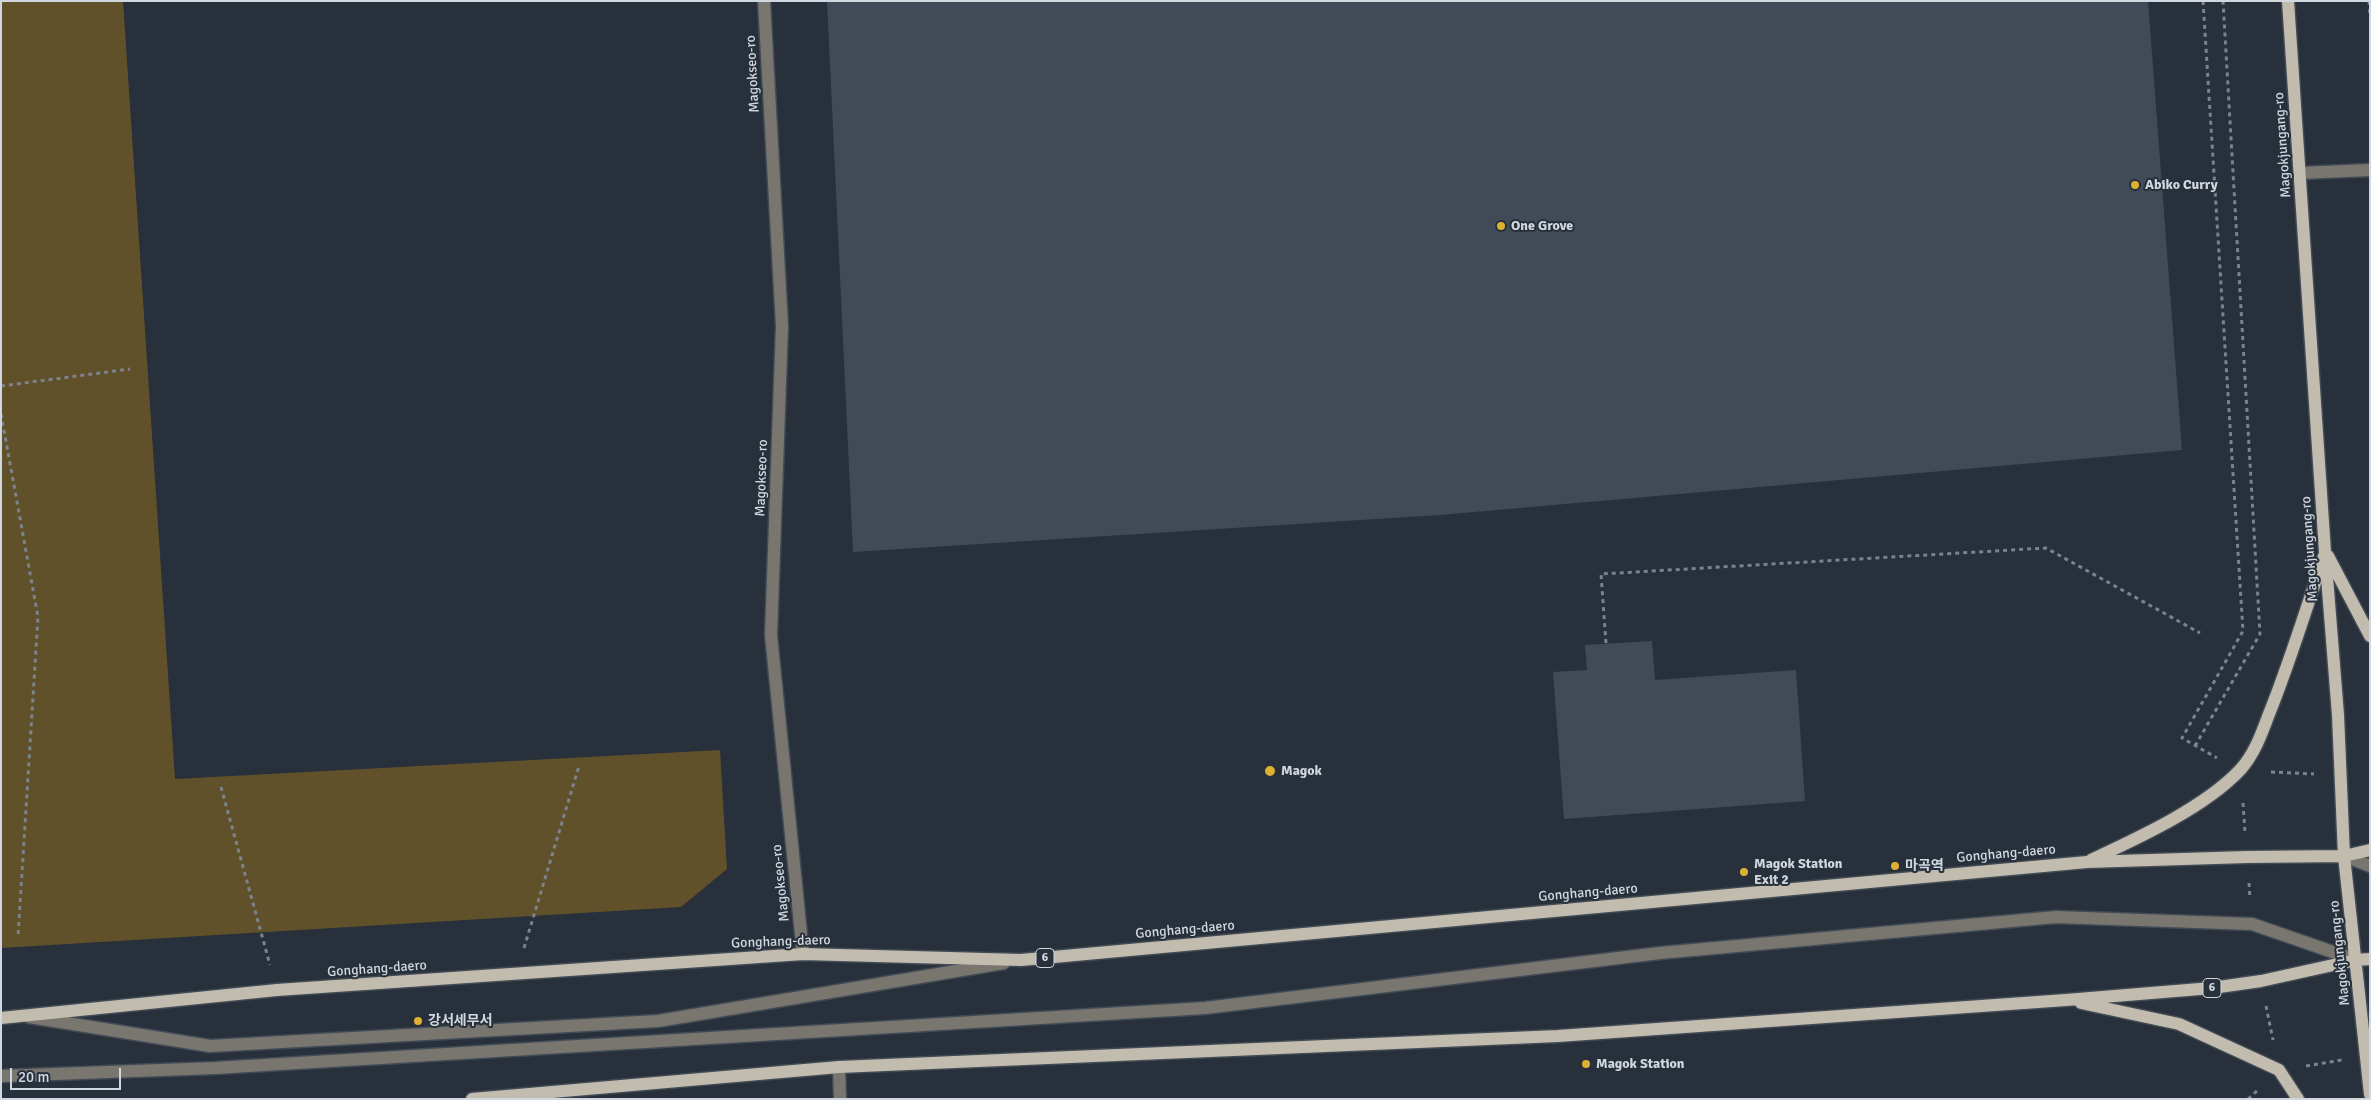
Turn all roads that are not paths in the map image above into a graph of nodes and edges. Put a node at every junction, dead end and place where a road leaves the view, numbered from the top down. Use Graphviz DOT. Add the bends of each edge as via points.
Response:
graph roads {
  1 [pos="764,1"];
  2 [pos="2288,1"];
  3 [pos="2370,170"];
  4 [pos="2300,173"];
  5 [pos="2325,552"];
  6 [pos="2370,636"];
  7 [pos="2370,850"];
  8 [pos="2344,856"];
  9 [pos="2087,862"];
  10 [pos="2370,866"];
  11 [pos="803,954"];
  12 [pos="2370,959"];
  13 [pos="1021,960"];
  14 [pos="2356,960"];
  15 [pos="2066,1000"];
  16 [pos="25,1017"];
  17 [pos="1,1018"];
  18 [pos="839,1067"];
  19 [pos="1,1076"];
  20 [pos="2370,1094"];
  21 [pos="472,1099"];
  22 [pos="840,1099"];
  23 [pos="2298,1099"];
  1 -- 11 [label="street, Magokseo-ro" via="782,326 771,635"];
  2 -- 4 [label="main road, Magokjungang-ro"];
  3 -- 4 [label="street"];
  4 -- 5 [label="main road, Magokjungang-ro"];
  5 -- 6 [label="main road"];
  5 -- 8 [label="main road, Magokjungang-ro" via="2342,775"];
  5 -- 9 [label="main road" via="2280,688 2257,744 2240,770 2208,797 2136,839"];
  7 -- 8 [label="main road, Gonghang-daero / 6"];
  8 -- 9 [label="main road, Gonghang-daero / 6"];
  8 -- 10 [label="street"];
  8 -- 14 [label="main road, Magokjungang-ro"];
  9 -- 13 [label="main road, Gonghang-daero / 6"];
  11 -- 13 [label="main road, Gonghang-daero / 6"];
  11 -- 16 [label="main road, Gonghang-daero / 6" via="277,990"];
  12 -- 14 [label="main road, 6"];
  13 -- 16 [label="street" via="648,1022 210,1046"];
  14 -- 15 [label="main road, 6" via="2212,988"];
  14 -- 19 [label="street" via="2252,924 2056,918 1660,953 1205,1008 215,1068"];
  14 -- 20 [label="main road, Magokjungang-ro"];
  15 -- 18 [label="main road, 6" via="1558,1036"];
  15 -- 23 [label="main road" via="2179,1024 2278,1070"];
  16 -- 17 [label="main road, Gonghang-daero / 6"];
  18 -- 21 [label="main road, 6"];
  18 -- 22 [label="street"];
}
